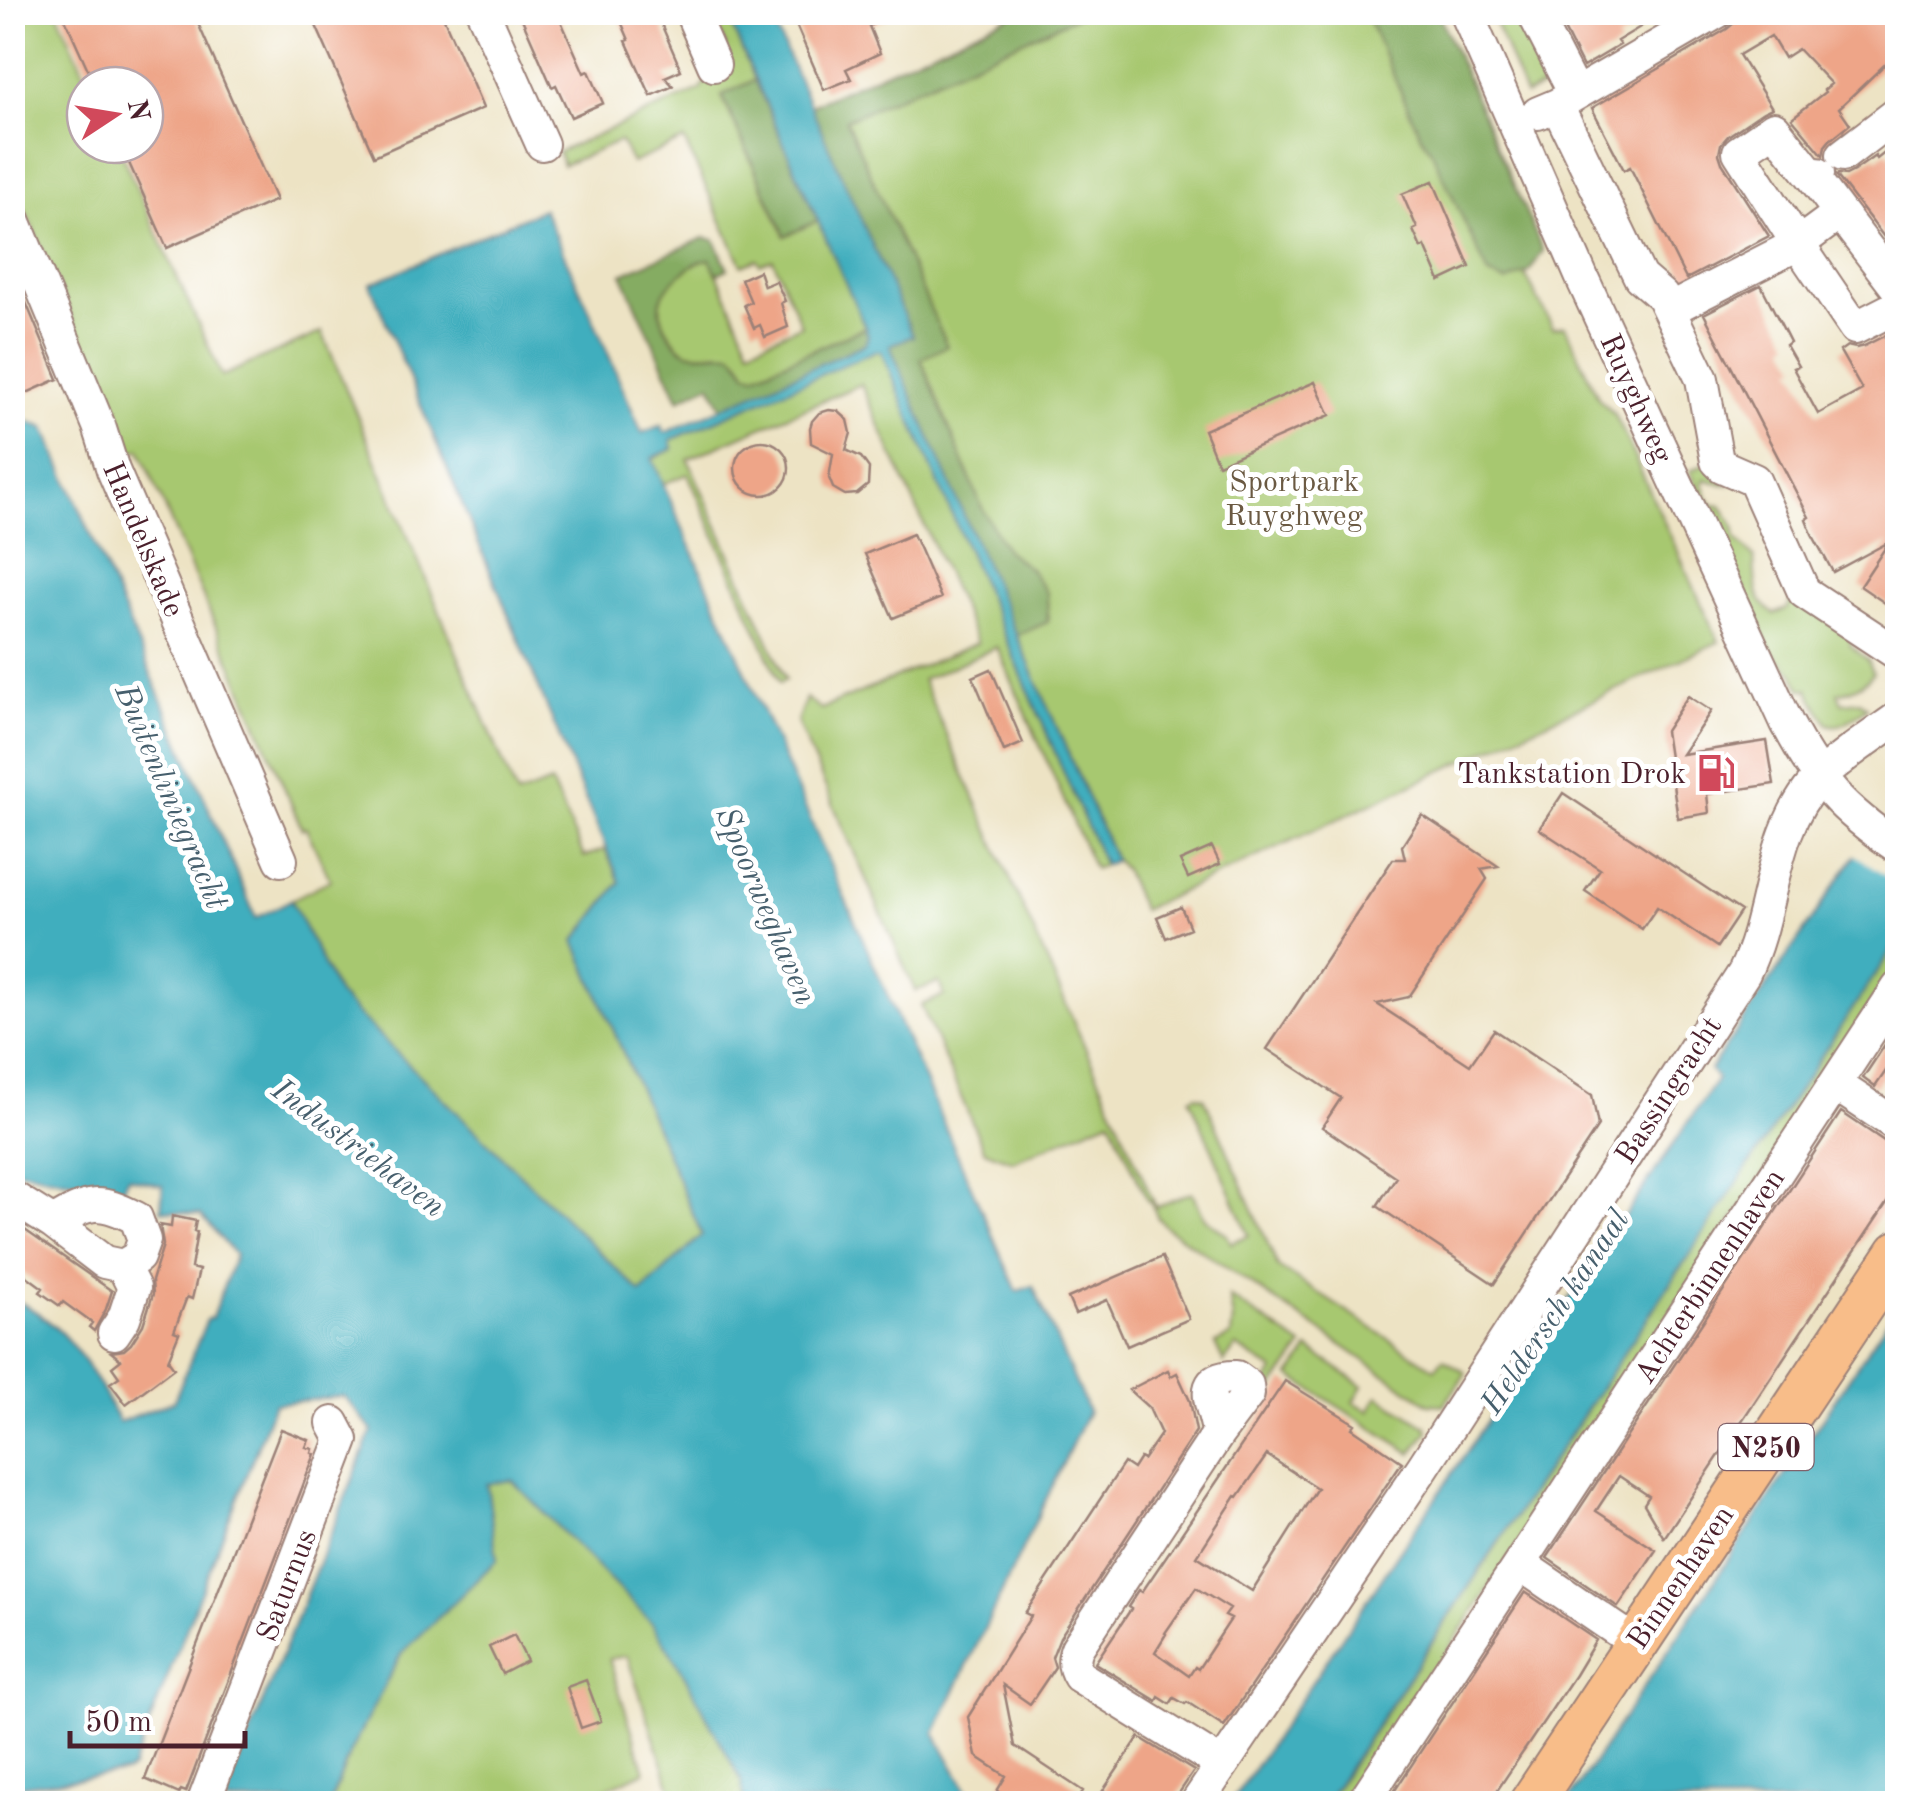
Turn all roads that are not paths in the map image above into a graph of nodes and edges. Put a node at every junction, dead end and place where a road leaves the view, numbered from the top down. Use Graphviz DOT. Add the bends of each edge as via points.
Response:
graph roads {
  1 [pos="484,12"];
  2 [pos="691,12"];
  3 [pos="1466,12"];
  4 [pos="1533,12"];
  5 [pos="1716,12"];
  6 [pos="714,65"];
  7 [pos="1566,100"];
  8 [pos="1898,113"];
  9 [pos="1515,123"];
  10 [pos="542,144"];
  11 [pos="1825,168"];
  12 [pos="1840,213"];
  13 [pos="12,215"];
  14 [pos="1790,249"];
  15 [pos="1898,288"];
  16 [pos="1898,306"];
  17 [pos="1668,310"];
  18 [pos="1898,654"];
  19 [pos="1898,718"];
  20 [pos="1820,777"];
  21 [pos="1877,816"];
  22 [pos="1898,846"];
  23 [pos="281,860"];
  24 [pos="1898,988"];
  25 [pos="1835,1084"];
  26 [pos="1898,1126"];
  27 [pos="12,1198"];
  28 [pos="53,1223"];
  29 [pos="1898,1252"];
  30 [pos="123,1266"];
  31 [pos="114,1333"];
  32 [pos="333,1423"];
  33 [pos="1218,1434"];
  34 [pos="1520,1564"];
  35 [pos="1636,1643"];
  36 [pos="1222,1765"];
  37 [pos="202,1804"];
  38 [pos="1196,1804"];
  39 [pos="1362,1804"];
  40 [pos="1530,1804"];
  1 -- 10 [label="street"];
  2 -- 6 [label="street"];
  3 -- 9 [label="street, Ruyghweg"];
  4 -- 7 [label="street, Ruyghweg"];
  5 -- 7 [label="street"];
  7 -- 9 [label="street"];
  7 -- 17 [label="street, Ruyghweg" via="1640,277"];
  8 -- 11 [label="street"];
  9 -- 20 [label="street, Ruyghweg" via="1765,678"];
  11 -- 12 [label="street"];
  11 -- 14 [label="street" via="1774,128 1740,152"];
  12 -- 14 [label="street"];
  12 -- 15 [label="street"];
  13 -- 23 [label="street, Handelskade"];
  14 -- 16 [label="street" via="1855,328"];
  14 -- 17 [label="street"];
  17 -- 18 [label="street, Ruyghweg" via="1704,383 1717,461 1754,480 1804,592"];
  19 -- 20 [label="street, Bassingracht"];
  20 -- 21 [label="street, Ruyghweg" via="1836,798"];
  20 -- 36 [label="street, Bassingracht" via="1778,852 1744,973"];
  21 -- 22 [label="street, Ruyghweg"];
  24 -- 25 [label="street, Achterbinnenhaven"];
  25 -- 26 [label="street"];
  25 -- 34 [label="street, Achterbinnenhaven"];
  27 -- 28 [label="street"];
  28 -- 30 [label="street" via="104,1262"];
  28 -- 30 [label="street" via="76,1208 109,1204 136,1218 144,1240 138,1257"];
  29 -- 35 [label="main road, Binnenhaven / N250"];
  30 -- 31 [label="street" via="134,1288"];
  32 -- 37 [label="street, Saturnus" via="342,1440"];
  33 -- 36 [label="street" via="1074,1656 1080,1676"];
  34 -- 35 [label="street"];
  34 -- 39 [label="street, Achterbinnenhaven"];
  35 -- 40 [label="main road, Binnenhaven / N250"];
  36 -- 38 [label="street, Bassingracht"];
}
